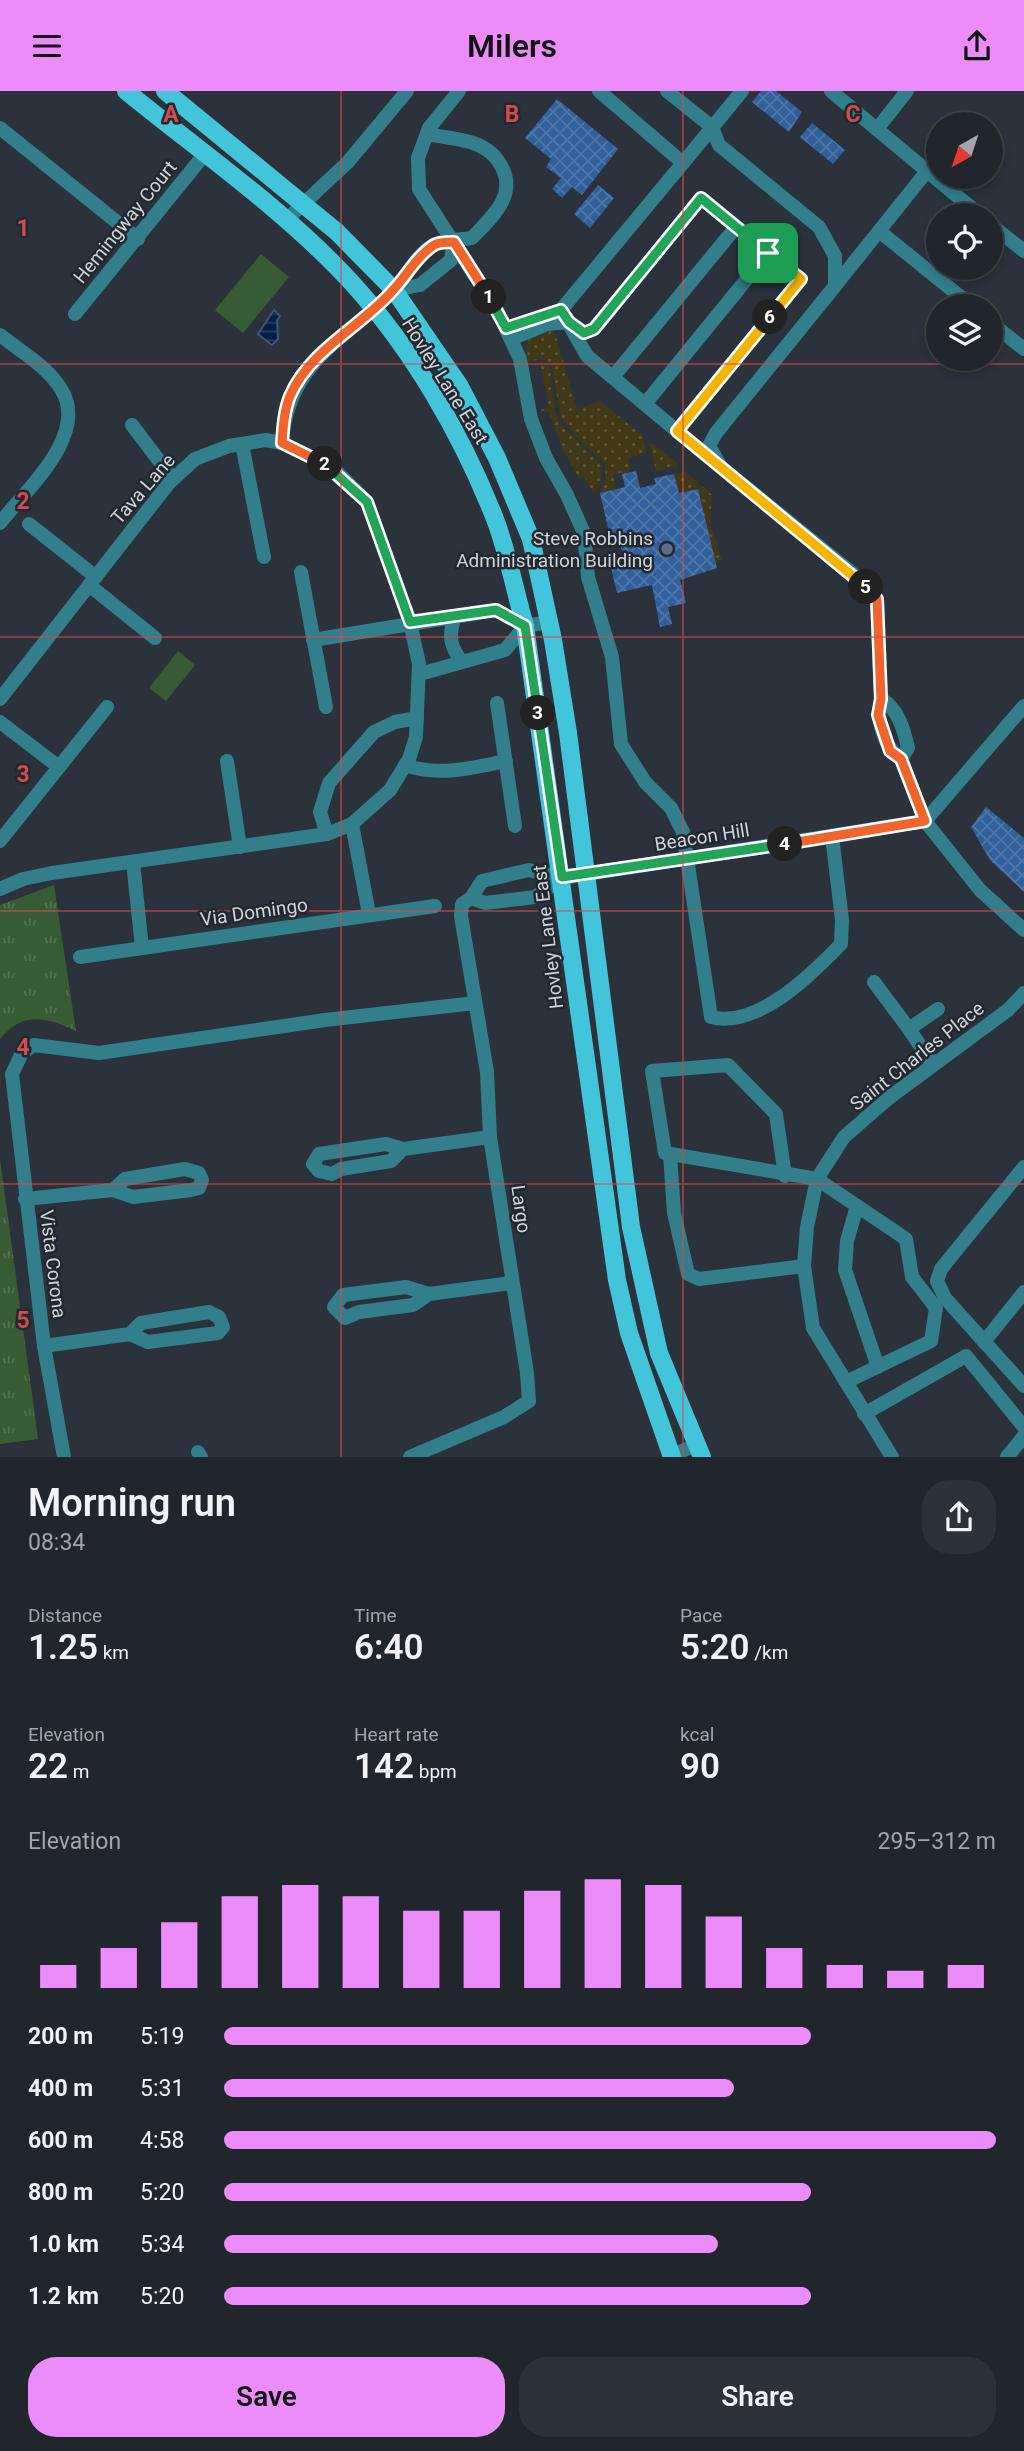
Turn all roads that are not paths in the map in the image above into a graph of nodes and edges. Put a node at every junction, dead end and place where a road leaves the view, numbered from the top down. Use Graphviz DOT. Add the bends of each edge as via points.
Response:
graph roads {
  1 [pos="126,91"];
  2 [pos="165,91"];
  3 [pos="407,91"];
  4 [pos="459,91"];
  5 [pos="599,91"];
  6 [pos="667,91"];
  7 [pos="831,91"];
  8 [pos="907,91"];
  9 [pos="740,92"];
  10 [pos="712,127"];
  11 [pos="0,128"];
  12 [pos="877,129"];
  13 [pos="427,134"];
  14 [pos="204,155"];
  15 [pos="683,163"];
  16 [pos="926,170"];
  17 [pos="926,172"];
  18 [pos="949,189"];
  19 [pos="302,203"];
  20 [pos="966,203"];
  21 [pos="285,221"];
  22 [pos="736,227"];
  23 [pos="879,231"];
  24 [pos="1003,234"];
  25 [pos="138,239"];
  26 [pos="454,242"];
  27 [pos="1024,251"];
  28 [pos="768,253"];
  29 [pos="835,286"];
  30 [pos="394,290"];
  31 [pos="957,294"];
  32 [pos="373,308"];
  33 [pos="75,314"];
  34 [pos="565,316"];
  35 [pos="1003,332"];
  36 [pos="508,334"];
  37 [pos="0,335"];
  38 [pos="1024,349"];
  39 [pos="613,377"];
  40 [pos="645,404"];
  41 [pos="132,425"];
  42 [pos="677,431"];
  43 [pos="282,443"];
  44 [pos="242,444"];
  45 [pos="721,467"];
  46 [pos="173,479"];
  47 [pos="0,523"];
  48 [pos="29,524"];
  49 [pos="264,557"];
  50 [pos="301,572"];
  51 [pos="92,581"];
  52 [pos="455,616"];
  53 [pos="410,622"];
  54 [pos="549,622"];
  55 [pos="525,626"];
  56 [pos="155,638"];
  57 [pos="313,640"];
  58 [pos="462,662"];
  59 [pos="420,674"];
  60 [pos="2,694"];
  61 [pos="497,703"];
  62 [pos="1024,706"];
  63 [pos="107,707"];
  64 [pos="326,707"];
  65 [pos="417,718"];
  66 [pos="0,722"];
  67 [pos="227,761"];
  68 [pos="506,761"];
  69 [pos="405,765"];
  70 [pos="59,767"];
  71 [pos="925,821"];
  72 [pos="352,824"];
  73 [pos="515,826"];
  74 [pos="327,834"];
  75 [pos="832,836"];
  76 [pos="0,841"];
  77 [pos="240,847"];
  78 [pos="689,859"];
  79 [pos="133,862"];
  80 [pos="584,876"];
  81 [pos="562,877"];
  82 [pos="0,889"];
  83 [pos="471,898"];
  84 [pos="435,906"];
  85 [pos="369,914"];
  86 [pos="1024,930"];
  87 [pos="142,948"];
  88 [pos="80,957"];
  89 [pos="874,982"];
  90 [pos="1024,993"];
  91 [pos="475,1003"];
  92 [pos="938,1009"];
  93 [pos="909,1029"];
  94 [pos="933,1065"];
  95 [pos="490,1137"];
  96 [pos="403,1149"];
  97 [pos="670,1154"];
  98 [pos="1024,1167"];
  99 [pos="785,1176"];
  100 [pos="817,1179"];
  101 [pos="113,1190"];
  102 [pos="25,1199"];
  103 [pos="857,1206"];
  104 [pos="804,1266"];
  105 [pos="511,1283"];
  106 [pos="1024,1292"];
  107 [pos="429,1294"];
  108 [pos="130,1334"];
  109 [pos="984,1342"];
  110 [pos="44,1346"];
  111 [pos="878,1367"];
  112 [pos="846,1382"];
  113 [pos="1023,1383"];
  114 [pos="864,1414"];
  115 [pos="1024,1427"];
  116 [pos="1024,1436"];
  117 [pos="698,1451"];
  118 [pos="64,1457"];
  119 [pos="410,1457"];
  120 [pos="670,1457"];
  121 [pos="892,1457"];
  122 [pos="1007,1457"];
  1 -- 14 [label="main road, Hovley Lane East"];
  2 -- 19 [label="main road, Hovley Lane East"];
  3 -- 19 [label="street" via="348,162"];
  4 -- 13 [label="street"];
  5 -- 15 [label="street"];
  6 -- 10 [label="street"];
  7 -- 12 [label="street"];
  8 -- 12 [label="street"];
  9 -- 10 [label="street"];
  10 -- 15 [label="street"];
  10 -- 29 [label="street" via="719,145 820,227 835,256"];
  11 -- 25 [label="street"];
  12 -- 16 [label="street"];
  13 -- 26 [label="street" via="418,157 419,189"];
  13 -- 26 [label="street" via="484,147 505,174 506,193 499,208 472,238"];
  14 -- 21 [label="main road, Hovley Lane East"];
  14 -- 25 [label="street, Hemingway Court"];
  15 -- 34 [label="street"];
  17 -- 23 [label="street"];
  18 -- 20 [label="street"];
  19 -- 21 [label="street"];
  19 -- 30 [label="main road, Hovley Lane East"];
  21 -- 32 [label="main road, Hovley Lane East"];
  22 -- 28 [label="street"];
  22 -- 34 [label="street" via="701,198 594,329 584,333"];
  22 -- 39 [label="street"];
  23 -- 29 [label="street"];
  23 -- 31 [label="street"];
  24 -- 27 [label="street"];
  25 -- 33 [label="street, Hemingway Court"];
  26 -- 30 [label="street" via="435,244"];
  26 -- 30 [label="street" via="451,260 420,285"];
  26 -- 36 [label="street"];
  28 -- 40 [label="street"];
  28 -- 42 [label="street" via="801,279"];
  29 -- 45 [label="street" via="716,433 709,446"];
  30 -- 32 [label="street"];
  30 -- 54 [label="main road, Hovley Lane East" via="458,385 497,458 531,539"];
  32 -- 43 [label="street" via="307,370 290,395"];
  32 -- 55 [label="main road, Hovley Lane East" via="412,361 466,453 496,521"];
  34 -- 36 [label="street"];
  34 -- 39 [label="street" via="587,356"];
  35 -- 38 [label="street"];
  36 -- 78 [label="street" via="520,359 531,419 584,533 589,577 612,657 621,744 645,782 671,808"];
  37 -- 47 [label="street" via="51,376 68,404 69,415 61,447"];
  39 -- 40 [label="street"];
  40 -- 42 [label="street"];
  41 -- 46 [label="street"];
  42 -- 45 [label="street"];
  43 -- 44 [label="street, Tava Lane"];
  43 -- 53 [label="street, Tava Lane" via="332,467 367,502"];
  44 -- 46 [label="street, Tava Lane" via="195,459"];
  44 -- 49 [label="street"];
  45 -- 71 [label="street" via="852,573 877,599 878,715 890,751 901,759"];
  46 -- 51 [label="street, Tava Lane"];
  48 -- 51 [label="street"];
  50 -- 57 [label="street"];
  51 -- 56 [label="street"];
  51 -- 60 [label="street, Tava Lane"];
  52 -- 53 [label="street"];
  52 -- 55 [label="street" via="496,610"];
  52 -- 58 [label="street" via="450,638"];
  53 -- 57 [label="street"];
  53 -- 59 [label="street, Tava Lane"];
  54 -- 55 [label="street"];
  54 -- 80 [label="main road, Hovley Lane East" via="568,733"];
  55 -- 58 [label="street" via="505,650"];
  55 -- 81 [label="main road, Hovley Lane East"];
  57 -- 64 [label="street"];
  58 -- 59 [label="street"];
  59 -- 65 [label="street, Tava Lane"];
  61 -- 68 [label="street"];
  62 -- 71 [label="street"];
  63 -- 70 [label="street"];
  65 -- 69 [label="street, Tava Lane" via="416,737"];
  65 -- 74 [label="street" via="374,731 329,783 320,812"];
  66 -- 70 [label="street"];
  67 -- 77 [label="street"];
  68 -- 69 [label="street" via="447,772"];
  68 -- 73 [label="street"];
  69 -- 72 [label="street, Tava Lane" via="390,790"];
  70 -- 76 [label="street"];
  71 -- 75 [label="street, Beacon Hill"];
  71 -- 86 [label="street" via="980,890"];
  72 -- 74 [label="street, Tava Lane"];
  72 -- 85 [label="street"];
  74 -- 77 [label="street, Tava Lane"];
  75 -- 78 [label="street, Beacon Hill"];
  75 -- 78 [label="street" via="841,944 753,1016 711,1017"];
  77 -- 79 [label="street, Tava Lane"];
  78 -- 80 [label="street, Beacon Hill"];
  79 -- 82 [label="street, Tava Lane" via="51,873"];
  79 -- 87 [label="street"];
  80 -- 81 [label="street"];
  80 -- 117 [label="main road, Hovley Lane East" via="631,1227 659,1353"];
  81 -- 83 [label="street" via="535,897 485,903"];
  81 -- 83 [label="street" via="529,870 482,881"];
  81 -- 120 [label="main road, Hovley Lane East" via="617,1280"];
  83 -- 91 [label="street, Largo" via="461,904 461,916"];
  84 -- 85 [label="street, Via Domingo"];
  85 -- 87 [label="street, Via Domingo"];
  87 -- 88 [label="street, Via Domingo"];
  89 -- 93 [label="street"];
  90 -- 94 [label="street, Saint Charles Place"];
  91 -- 95 [label="street, Largo"];
  91 -- 102 [label="street, Vista Corona" via="99,1053 44,1044 27,1048 12,1074"];
  92 -- 93 [label="street"];
  93 -- 94 [label="street"];
  94 -- 100 [label="street, Saint Charles Place" via="844,1137"];
  95 -- 96 [label="street"];
  95 -- 105 [label="street, Largo"];
  96 -- 96 [label="street" via="386,1144 334,1151 319,1154 313,1164 332,1174 391,1161"];
  97 -- 99 [label="street"];
  97 -- 99 [label="street" via="665,1153 652,1071 728,1065 776,1114"];
  97 -- 104 [label="street" via="674,1213 688,1274 699,1279"];
  98 -- 109 [label="street" via="937,1275 945,1298"];
  99 -- 100 [label="street"];
  100 -- 103 [label="street"];
  100 -- 104 [label="street, Saint Charles Place"];
  101 -- 101 [label="street" via="132,1197 196,1189 202,1180 194,1170 185,1168 125,1179"];
  101 -- 102 [label="street"];
  102 -- 110 [label="street, Vista Corona"];
  103 -- 111 [label="street" via="846,1241 845,1270"];
  103 -- 111 [label="street" via="906,1239 912,1277 936,1308 931,1341"];
  104 -- 112 [label="street, Saint Charles Place" via="813,1328"];
  105 -- 107 [label="street"];
  105 -- 119 [label="street, Largo" via="529,1401 504,1417"];
  106 -- 109 [label="street"];
  107 -- 107 [label="street" via="406,1287 343,1295 334,1307 345,1318 413,1305"];
  108 -- 108 [label="street" via="148,1342 218,1333 223,1327 219,1317 209,1312 141,1324"];
  108 -- 110 [label="street"];
  109 -- 113 [label="street"];
  110 -- 118 [label="street, Vista Corona"];
  111 -- 112 [label="street"];
  112 -- 114 [label="street, Saint Charles Place"];
  114 -- 115 [label="street" via="966,1356"];
  114 -- 121 [label="street, Saint Charles Place"];
  116 -- 122 [label="street"];
  117 -- 120 [label="street"];
}
